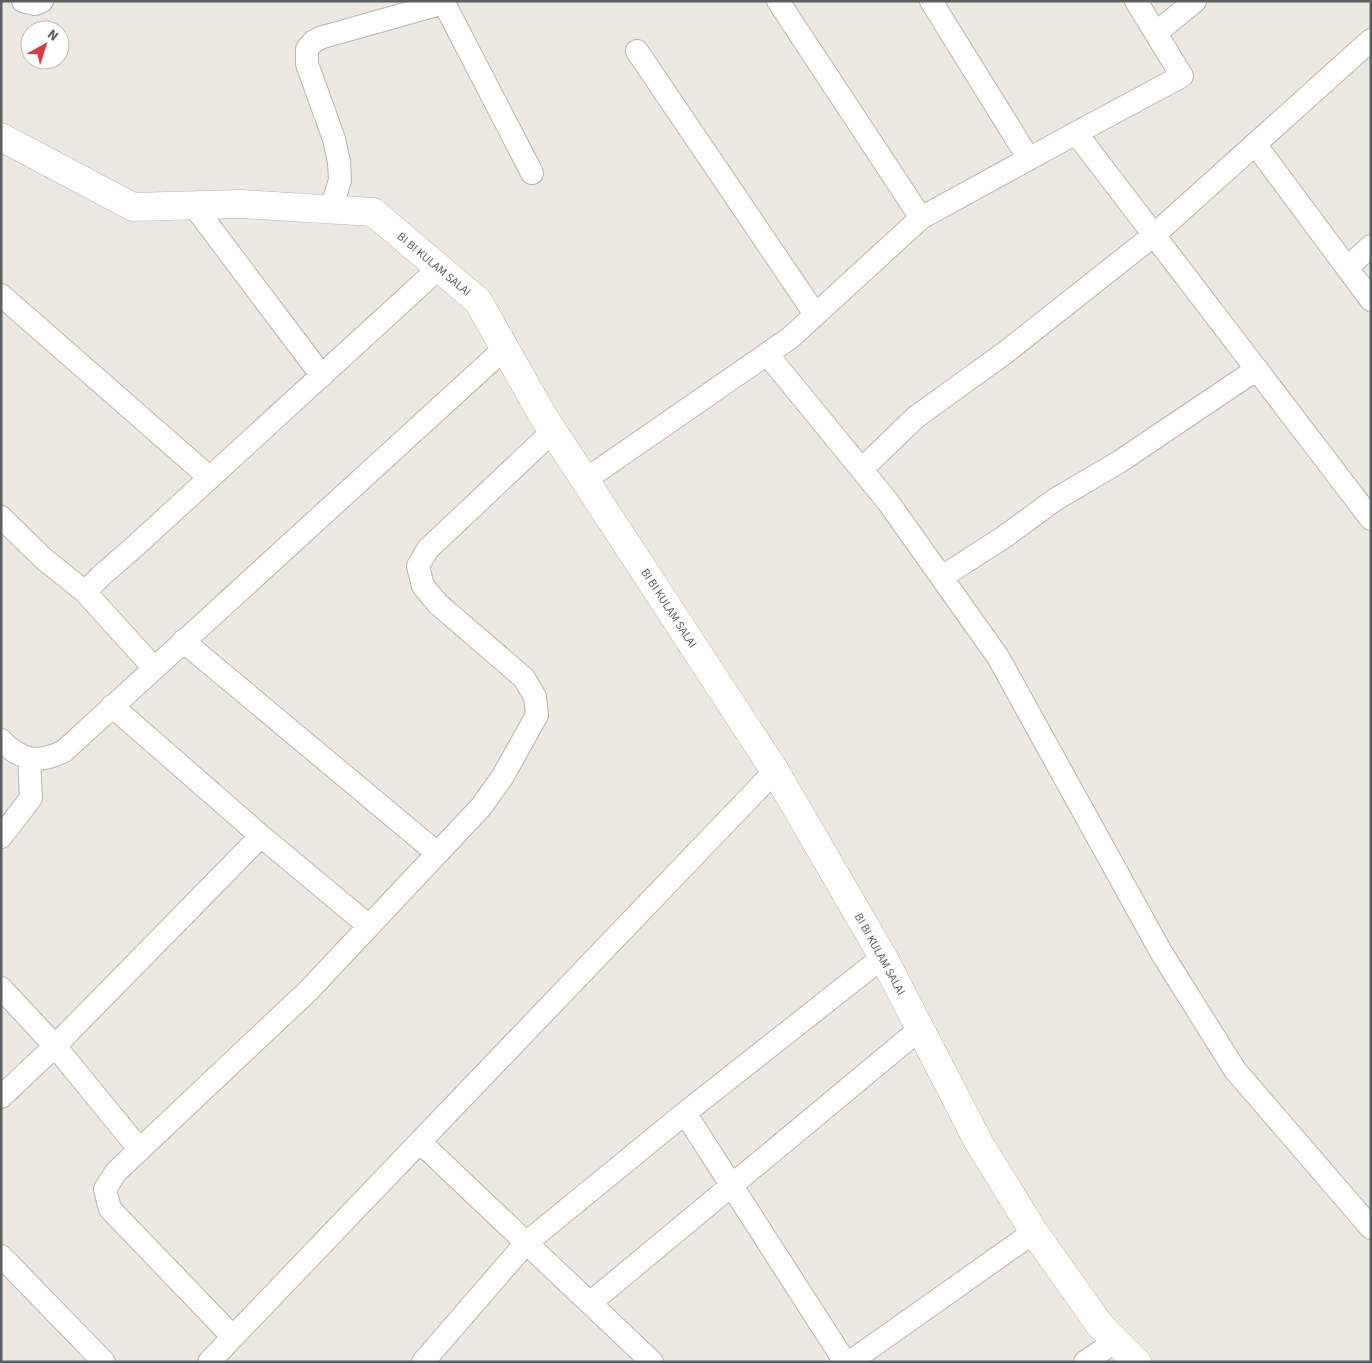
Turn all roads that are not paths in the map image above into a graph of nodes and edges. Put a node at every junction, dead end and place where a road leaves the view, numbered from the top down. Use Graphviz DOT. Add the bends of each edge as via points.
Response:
graph roads {
  1 [pos="23,1"];
  2 [pos="42,1"];
  3 [pos="778,1"];
  4 [pos="931,1"];
  5 [pos="1136,1"];
  6 [pos="1195,1"];
  7 [pos="444,2"];
  8 [pos="1156,33"];
  9 [pos="1371,40"];
  10 [pos="637,51"];
  11 [pos="1076,133"];
  12 [pos="1,137"];
  13 [pos="1255,144"];
  14 [pos="1029,159"];
  15 [pos="532,173"];
  16 [pos="194,206"];
  17 [pos="331,210"];
  18 [pos="921,218"];
  19 [pos="1154,235"];
  20 [pos="1371,246"];
  21 [pos="440,268"];
  22 [pos="1347,268"];
  23 [pos="1,295"];
  24 [pos="1371,300"];
  25 [pos="816,314"];
  26 [pos="505,348"];
  27 [pos="767,354"];
  28 [pos="1257,369"];
  29 [pos="322,376"];
  30 [pos="553,431"];
  31 [pos="862,469"];
  32 [pos="210,478"];
  33 [pos="585,480"];
  34 [pos="1,517"];
  35 [pos="1371,519"];
  36 [pos="942,577"];
  37 [pos="85,592"];
  38 [pos="183,641"];
  39 [pos="154,668"];
  40 [pos="112,706"];
  41 [pos="1,740"];
  42 [pos="29,759"];
  43 [pos="775,771"];
  44 [pos="261,836"];
  45 [pos="1,837"];
  46 [pos="438,853"];
  47 [pos="369,926"];
  48 [pos="883,957"];
  49 [pos="1,988"];
  50 [pos="920,1029"];
  51 [pos="55,1046"];
  52 [pos="3,1091"];
  53 [pos="685,1113"];
  54 [pos="420,1142"];
  55 [pos="140,1150"];
  56 [pos="732,1185"];
  57 [pos="1371,1228"];
  58 [pos="1034,1232"];
  59 [pos="526,1243"];
  60 [pos="1,1256"];
  61 [pos="590,1303"];
  62 [pos="233,1337"];
  63 [pos="1116,1341"];
  64 [pos="104,1362"];
  65 [pos="210,1362"];
  66 [pos="423,1362"];
  67 [pos="652,1362"];
  68 [pos="845,1362"];
  69 [pos="850,1362"];
  70 [pos="1085,1362"];
  71 [pos="1137,1362"];
  1 -- 2 [label="street" via="35,4"];
  3 -- 18 [label="street"];
  4 -- 14 [label="street"];
  5 -- 8 [label="street"];
  6 -- 8 [label="street"];
  7 -- 15 [label="street"];
  7 -- 17 [label="street" via="323,37 307,49 307,64 339,162 340,180"];
  8 -- 11 [label="street" via="1182,76"];
  9 -- 13 [label="street"];
  10 -- 25 [label="street"];
  11 -- 14 [label="street"];
  11 -- 19 [label="street"];
  12 -- 16 [label="street, BI BI KULAM SALAI" via="133,207"];
  13 -- 19 [label="street"];
  13 -- 22 [label="street"];
  14 -- 18 [label="street"];
  16 -- 17 [label="street, BI BI KULAM SALAI" via="241,204"];
  16 -- 29 [label="street"];
  17 -- 21 [label="street, BI BI KULAM SALAI" via="373,212"];
  18 -- 25 [label="street"];
  19 -- 28 [label="street"];
  19 -- 31 [label="street" via="1006,352 916,417"];
  20 -- 22 [label="street"];
  21 -- 26 [label="street, BI BI KULAM SALAI" via="478,301"];
  21 -- 29 [label="street"];
  22 -- 24 [label="street"];
  23 -- 32 [label="street"];
  25 -- 27 [label="street"];
  26 -- 30 [label="street, BI BI KULAM SALAI"];
  26 -- 38 [label="street"];
  27 -- 31 [label="street"];
  27 -- 33 [label="street"];
  28 -- 35 [label="street"];
  28 -- 36 [label="street"];
  29 -- 32 [label="street"];
  30 -- 33 [label="street, BI BI KULAM SALAI"];
  30 -- 46 [label="street" via="428,548 418,566 423,586 438,604 524,678 535,697 537,715 503,776 481,807"];
  31 -- 36 [label="street"];
  32 -- 37 [label="street"];
  33 -- 43 [label="street, BI BI KULAM SALAI"];
  34 -- 37 [label="street" via="44,559"];
  36 -- 57 [label="street" via="998,657 1162,952 1236,1070"];
  37 -- 39 [label="street"];
  38 -- 39 [label="street"];
  38 -- 46 [label="street"];
  39 -- 40 [label="street"];
  40 -- 42 [label="street" via="64,751 50,758"];
  40 -- 44 [label="street"];
  41 -- 42 [label="street" via="8,748"];
  42 -- 45 [label="street" via="31,798"];
  43 -- 48 [label="street, BI BI KULAM SALAI"];
  43 -- 54 [label="street"];
  44 -- 47 [label="street"];
  44 -- 51 [label="street"];
  46 -- 47 [label="street"];
  47 -- 55 [label="street" via="309,990"];
  48 -- 50 [label="street, BI BI KULAM SALAI"];
  48 -- 53 [label="street"];
  49 -- 51 [label="street"];
  50 -- 56 [label="street"];
  50 -- 58 [label="street, BI BI KULAM SALAI" via="979,1143"];
  51 -- 52 [label="street"];
  51 -- 55 [label="street"];
  53 -- 56 [label="street"];
  53 -- 59 [label="street"];
  54 -- 59 [label="street"];
  54 -- 62 [label="street"];
  55 -- 62 [label="street" via="116,1172 105,1189 110,1209"];
  56 -- 61 [label="street"];
  56 -- 68 [label="street"];
  58 -- 63 [label="street, BI BI KULAM SALAI" via="1099,1324"];
  58 -- 69 [label="street"];
  59 -- 61 [label="street"];
  59 -- 66 [label="street"];
  60 -- 64 [label="street"];
  61 -- 67 [label="street"];
  62 -- 65 [label="street"];
  63 -- 70 [label="street"];
  63 -- 71 [label="street, BI BI KULAM SALAI"];
}
